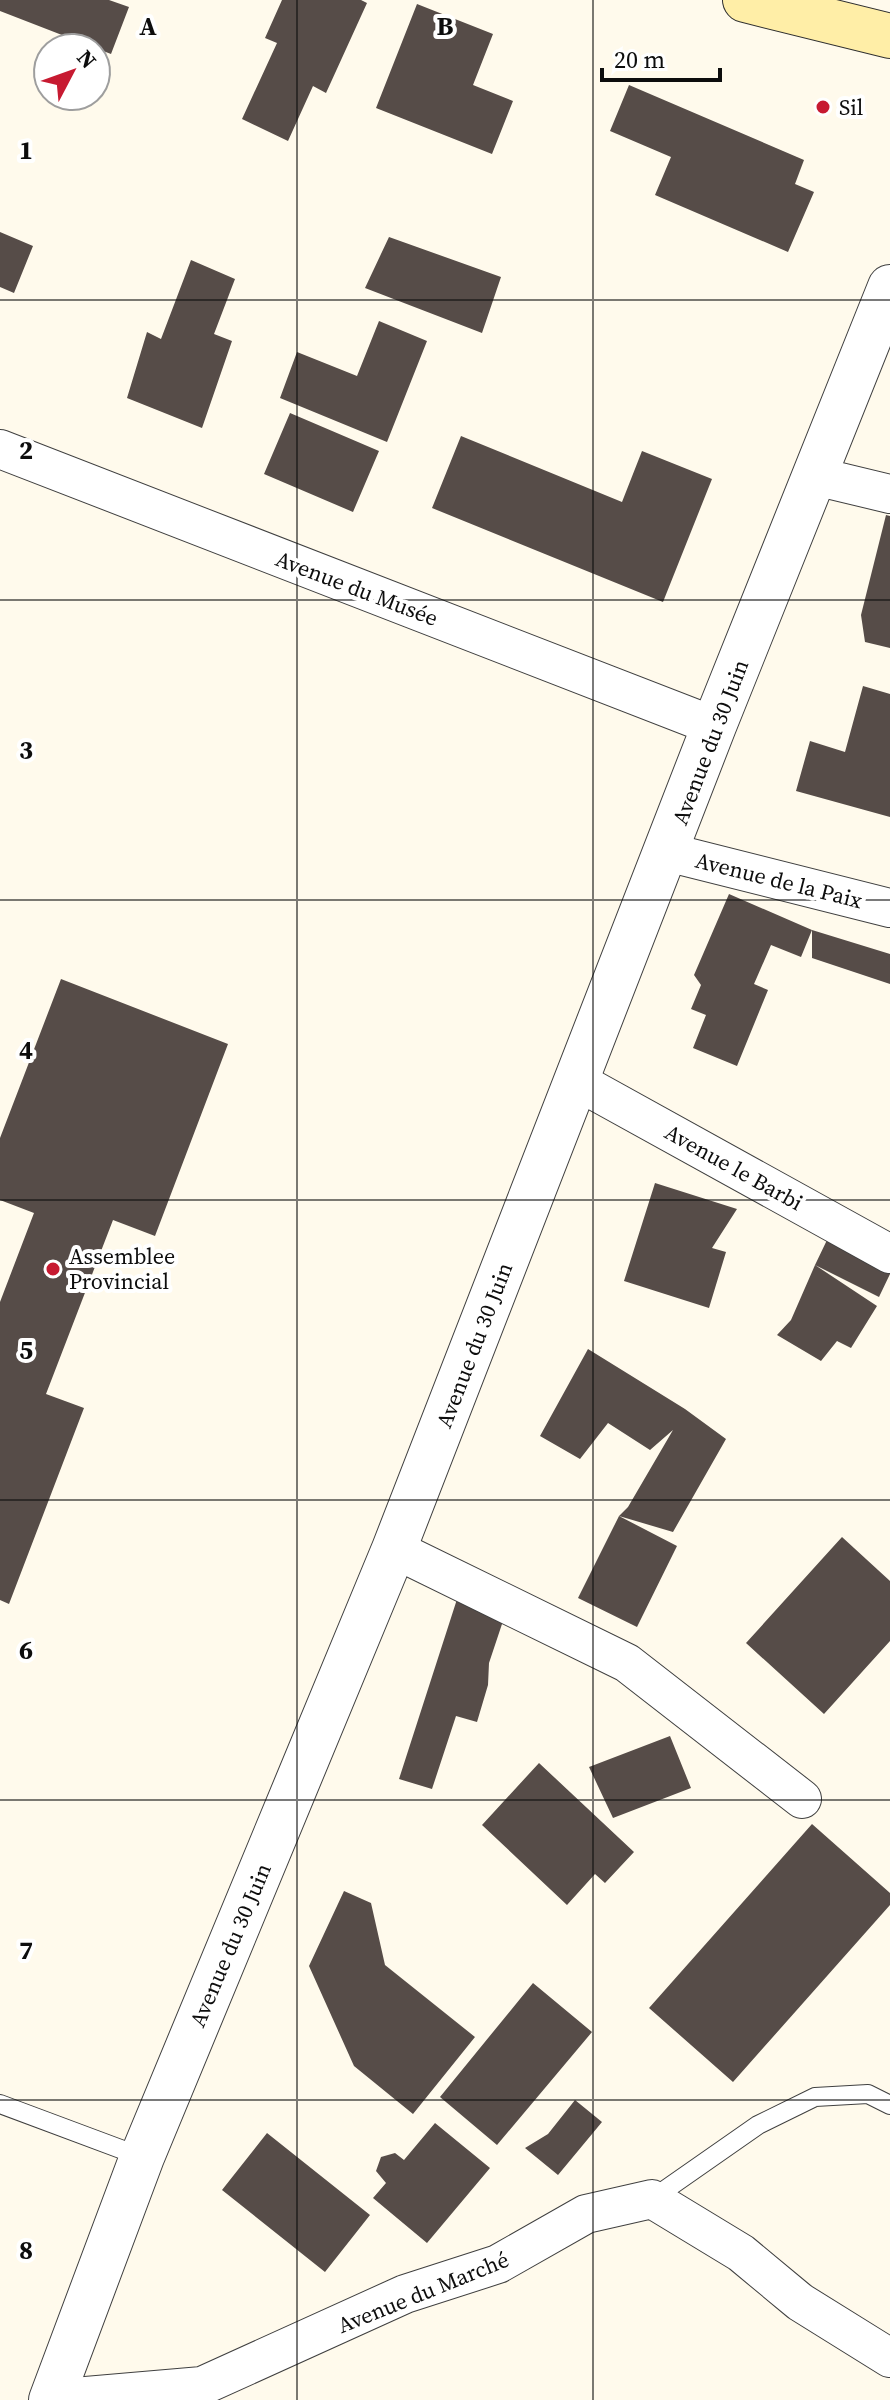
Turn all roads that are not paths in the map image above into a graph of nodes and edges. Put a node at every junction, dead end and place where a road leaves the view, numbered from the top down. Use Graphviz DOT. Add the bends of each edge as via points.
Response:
graph roads {
  1 [pos="745,0"];
  2 [pos="890,36"];
  3 [pos="890,287"];
  4 [pos="0,449"];
  5 [pos="815,476"];
  6 [pos="890,494"];
  7 [pos="714,726"];
  8 [pos="667,852"];
  9 [pos="890,908"];
  10 [pos="577,1081"];
  11 [pos="890,1254"];
  12 [pos="394,1549"];
  13 [pos="802,1799"];
  14 [pos="0,2104"];
  15 [pos="890,2105"];
  16 [pos="142,2157"];
  17 [pos="652,2199"];
  18 [pos="890,2358"];
  19 [pos="208,2393"];
  20 [pos="51,2399"];
  1 -- 2 [label="main road"];
  3 -- 5 [label="street, Avenue du 30 Juin"];
  4 -- 7 [label="street, Avenue du Musée"];
  5 -- 6 [label="street"];
  5 -- 7 [label="street, Avenue du 30 Juin"];
  7 -- 8 [label="street, Avenue du 30 Juin"];
  8 -- 9 [label="street, Avenue de la Paix"];
  8 -- 10 [label="street, Avenue du 30 Juin"];
  10 -- 11 [label="street, Avenue le Barbi"];
  10 -- 12 [label="street, Avenue du 30 Juin"];
  12 -- 13 [label="street" via="627,1663"];
  12 -- 16 [label="street, Avenue du 30 Juin"];
  14 -- 16 [label="lane"];
  15 -- 17 [label="lane" via="868,2094 815,2097 758,2125"];
  16 -- 20 [label="street, Avenue du 30 Juin"];
  17 -- 18 [label="street" via="741,2253 800,2302"];
  17 -- 19 [label="street, Avenue du Marché" via="586,2214 498,2264 405,2294"];
  19 -- 20 [label="street, Avenue du Marché"];
}
